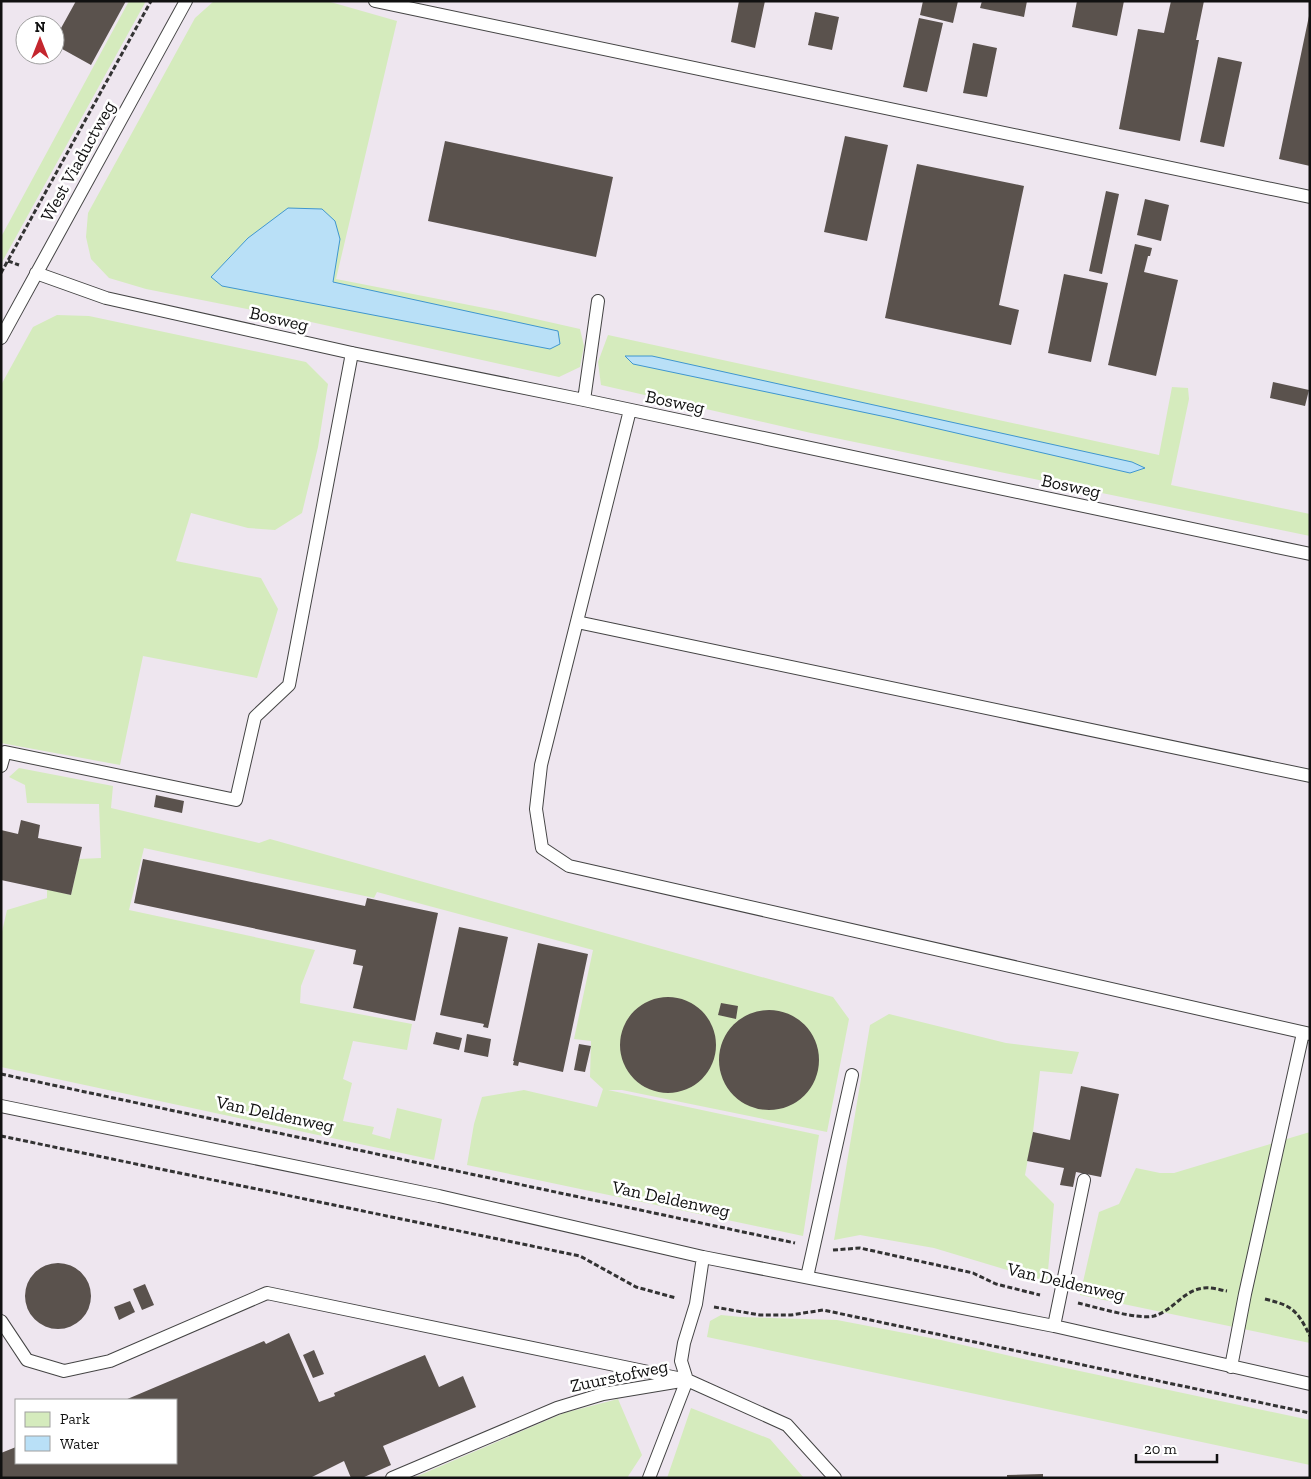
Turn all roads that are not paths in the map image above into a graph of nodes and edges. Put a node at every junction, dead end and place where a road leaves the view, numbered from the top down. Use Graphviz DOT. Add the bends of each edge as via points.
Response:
graph roads {
  1 [pos="186,1"];
  2 [pos="375,1"];
  3 [pos="1310,198"];
  4 [pos="36,273"];
  5 [pos="598,301"];
  6 [pos="1,338"];
  7 [pos="352,353"];
  8 [pos="584,400"];
  9 [pos="630,410"];
  10 [pos="1310,554"];
  11 [pos="577,622"];
  12 [pos="1,766"];
  13 [pos="1310,776"];
  14 [pos="1306,1034"];
  15 [pos="852,1075"];
  16 [pos="1,1106"];
  17 [pos="1084,1180"];
  18 [pos="703,1256"];
  19 [pos="807,1277"];
  20 [pos="1,1321"];
  21 [pos="1054,1326"];
  22 [pos="1231,1367"];
  23 [pos="687,1380"];
  24 [pos="1310,1384"];
  25 [pos="392,1478"];
  26 [pos="649,1478"];
  27 [pos="835,1478"];
  1 -- 4 [label="lane, West Viaductweg"];
  2 -- 3 [label="lane"];
  4 -- 6 [label="lane, West Viaductweg"];
  4 -- 7 [label="lane, Bosweg" via="106,298"];
  5 -- 8 [label="lane"];
  7 -- 8 [label="lane, Bosweg"];
  7 -- 12 [label="lane" via="289,685 255,717 236,800 5,752"];
  8 -- 9 [label="lane, Bosweg"];
  9 -- 10 [label="lane, Bosweg"];
  9 -- 11 [label="lane"];
  11 -- 13 [label="lane"];
  11 -- 14 [label="lane" via="541,765 536,809 542,848 568,866"];
  14 -- 22 [label="lane"];
  15 -- 19 [label="lane"];
  16 -- 18 [label="lane" via="440,1196"];
  17 -- 21 [label="lane"];
  18 -- 19 [label="lane"];
  18 -- 23 [label="lane" via="696,1304 681,1361"];
  19 -- 21 [label="lane"];
  20 -- 23 [label="lane" via="27,1360 64,1371 110,1361 268,1293"];
  21 -- 22 [label="lane"];
  22 -- 24 [label="lane"];
  23 -- 25 [label="lane, Zuurstofweg" via="604,1394 557,1408"];
  23 -- 26 [label="lane"];
  23 -- 27 [label="lane, Zuurstofweg" via="787,1425"];
}
